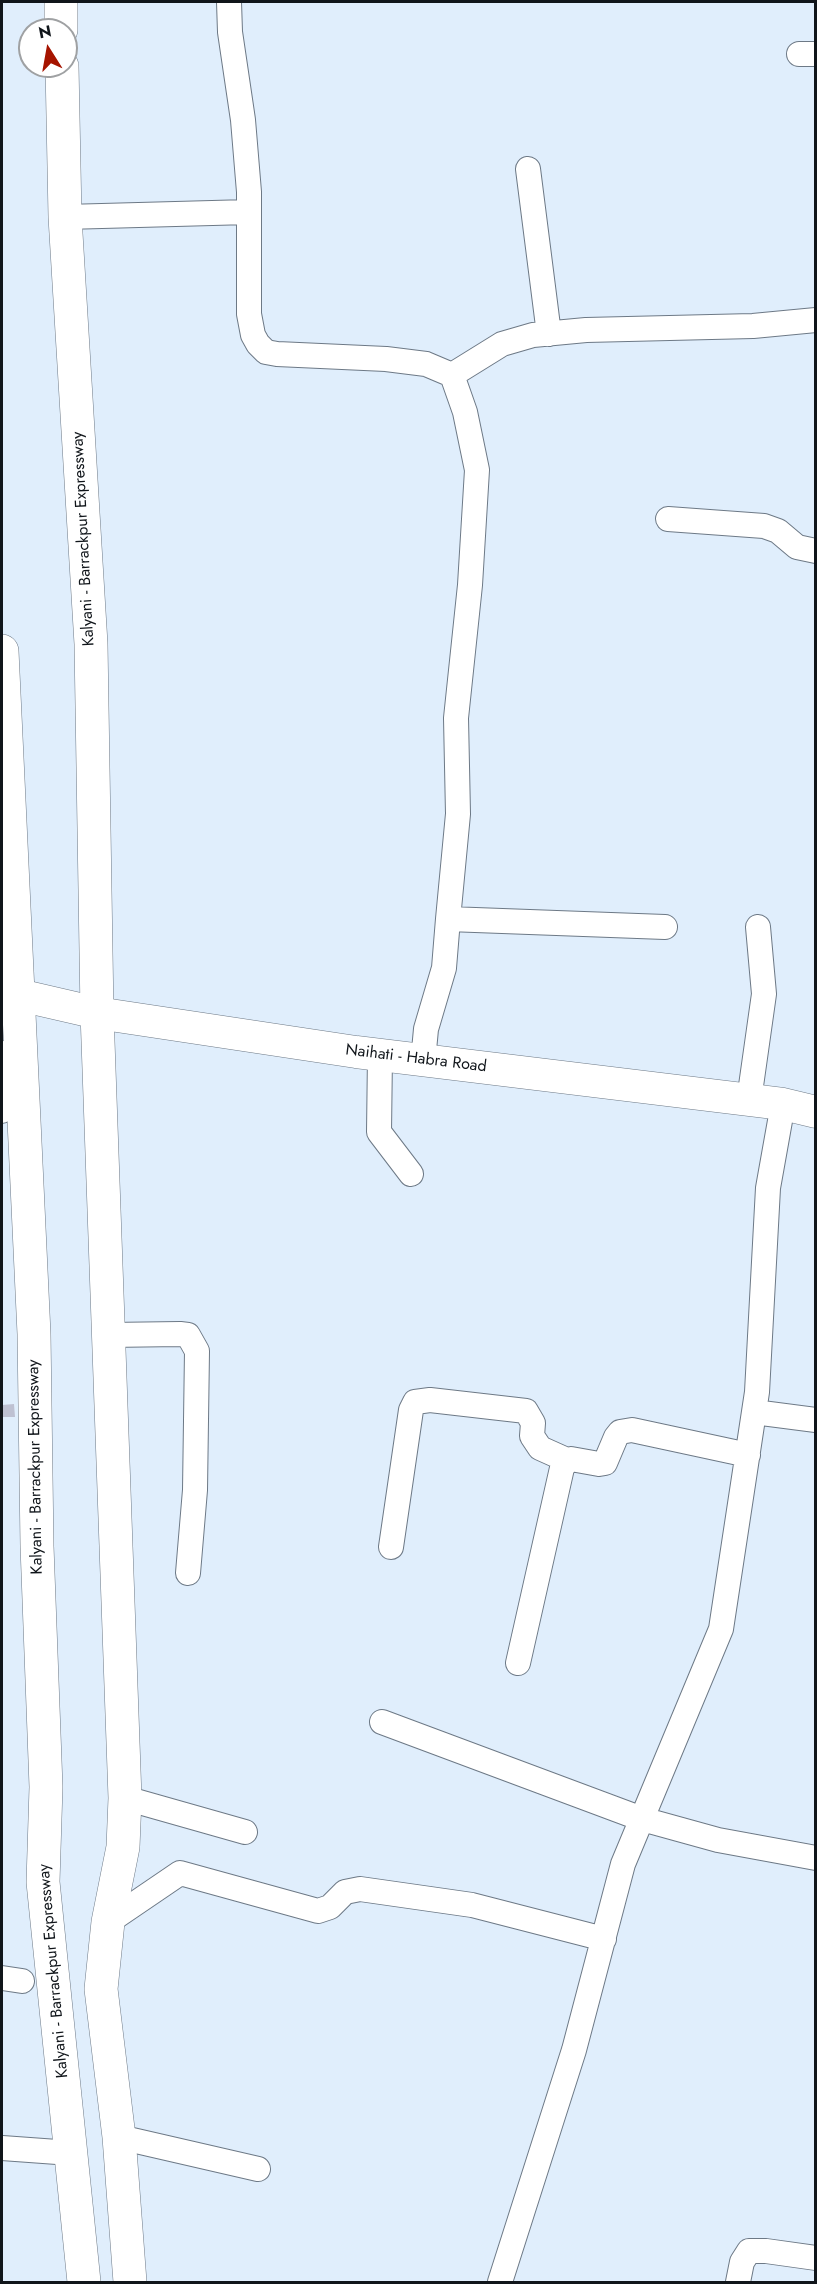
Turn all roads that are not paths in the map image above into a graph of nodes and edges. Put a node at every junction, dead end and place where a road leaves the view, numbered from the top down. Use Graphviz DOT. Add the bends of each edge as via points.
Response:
graph roads {
  1 [pos="61,2"];
  2 [pos="229,2"];
  3 [pos="61,18"];
  4 [pos="62,78"];
  5 [pos="528,169"];
  6 [pos="249,212"];
  7 [pos="65,217"];
  8 [pos="816,320"];
  9 [pos="549,334"];
  10 [pos="452,375"];
  11 [pos="668,519"];
  12 [pos="816,551"];
  13 [pos="2,651"];
  14 [pos="448,919"];
  15 [pos="665,927"];
  16 [pos="758,927"];
  17 [pos="10,992"];
  18 [pos="97,1013"];
  19 [pos="380,1055"];
  20 [pos="423,1060"];
  21 [pos="749,1100"];
  22 [pos="783,1104"];
  23 [pos="2,1111"];
  24 [pos="816,1112"];
  25 [pos="411,1174"];
  26 [pos="108,1335"];
  27 [pos="754,1412"];
  28 [pos="816,1420"];
  29 [pos="748,1455"];
  30 [pos="569,1461"];
  31 [pos="391,1547"];
  32 [pos="188,1573"];
  33 [pos="518,1663"];
  34 [pos="382,1722"];
  35 [pos="125,1798"];
  36 [pos="642,1819"];
  37 [pos="245,1832"];
  38 [pos="816,1858"];
  39 [pos="108,1922"];
  40 [pos="604,1938"];
  41 [pos="119,2137"];
  42 [pos="2,2148"];
  43 [pos="71,2153"];
  44 [pos="258,2169"];
  45 [pos="816,2258"];
  46 [pos="84,2283"];
  47 [pos="130,2283"];
  48 [pos="500,2283"];
  49 [pos="738,2283"];
  1 -- 3 [label="highway"];
  2 -- 6 [label="street"];
  4 -- 7 [label="highway, Kalyani - Barrackpur Expressway"];
  5 -- 9 [label="street"];
  6 -- 7 [label="street"];
  6 -- 10 [label="street" via="249,314 253,335 266,352 426,364"];
  7 -- 18 [label="highway, Kalyani - Barrackpur Expressway" via="91,644"];
  8 -- 9 [label="street"];
  9 -- 10 [label="street" via="502,344"];
  10 -- 14 [label="street" via="465,412 477,470 456,718 458,814"];
  11 -- 12 [label="street" via="764,526 778,531 797,547"];
  13 -- 17 [label="highway, Kalyani - Barrackpur Expressway"];
  14 -- 15 [label="street"];
  14 -- 20 [label="street" via="444,968 426,1029"];
  16 -- 21 [label="street" via="764,994"];
  17 -- 18 [label="main road, Naihati - Habra Road"];
  17 -- 23 [label="street"];
  17 -- 43 [label="highway, Kalyani - Barrackpur Expressway" via="34,1334 46,1787 43,1882"];
  18 -- 19 [label="main road, Naihati - Habra Road"];
  18 -- 26 [label="highway, Kalyani - Barrackpur Expressway"];
  19 -- 20 [label="main road, Naihati - Habra Road"];
  19 -- 25 [label="street" via="379,1132"];
  20 -- 21 [label="main road, Naihati - Habra Road"];
  21 -- 22 [label="main road, Naihati - Habra Road"];
  22 -- 24 [label="main road, Naihati - Habra Road"];
  22 -- 27 [label="street" via="768,1188"];
  26 -- 32 [label="street" via="188,1335 197,1351 195,1490"];
  26 -- 35 [label="highway, Kalyani - Barrackpur Expressway"];
  27 -- 28 [label="street"];
  27 -- 29 [label="street"];
  29 -- 30 [label="street" via="632,1430 620,1432 605,1463"];
  29 -- 36 [label="street" via="721,1629"];
  30 -- 31 [label="street" via="540,1448 532,1436 533,1423 526,1411 430,1400 415,1402"];
  30 -- 33 [label="street" via="562,1468"];
  34 -- 36 [label="street"];
  35 -- 37 [label="street"];
  35 -- 39 [label="highway, Kalyani - Barrackpur Expressway" via="123,1847"];
  36 -- 38 [label="street" via="718,1840"];
  36 -- 40 [label="street" via="623,1864"];
  39 -- 40 [label="street" via="180,1872 318,1911 330,1908 345,1892 360,1889 472,1905"];
  39 -- 41 [label="highway, Kalyani - Barrackpur Expressway" via="101,1989"];
  40 -- 48 [label="street" via="574,2050"];
  41 -- 44 [label="street"];
  41 -- 47 [label="highway, Kalyani - Barrackpur Expressway"];
  42 -- 43 [label="street"];
  43 -- 46 [label="highway, Kalyani - Barrackpur Expressway"];
  45 -- 49 [label="street" via="749,2251 742,2262"];
}
